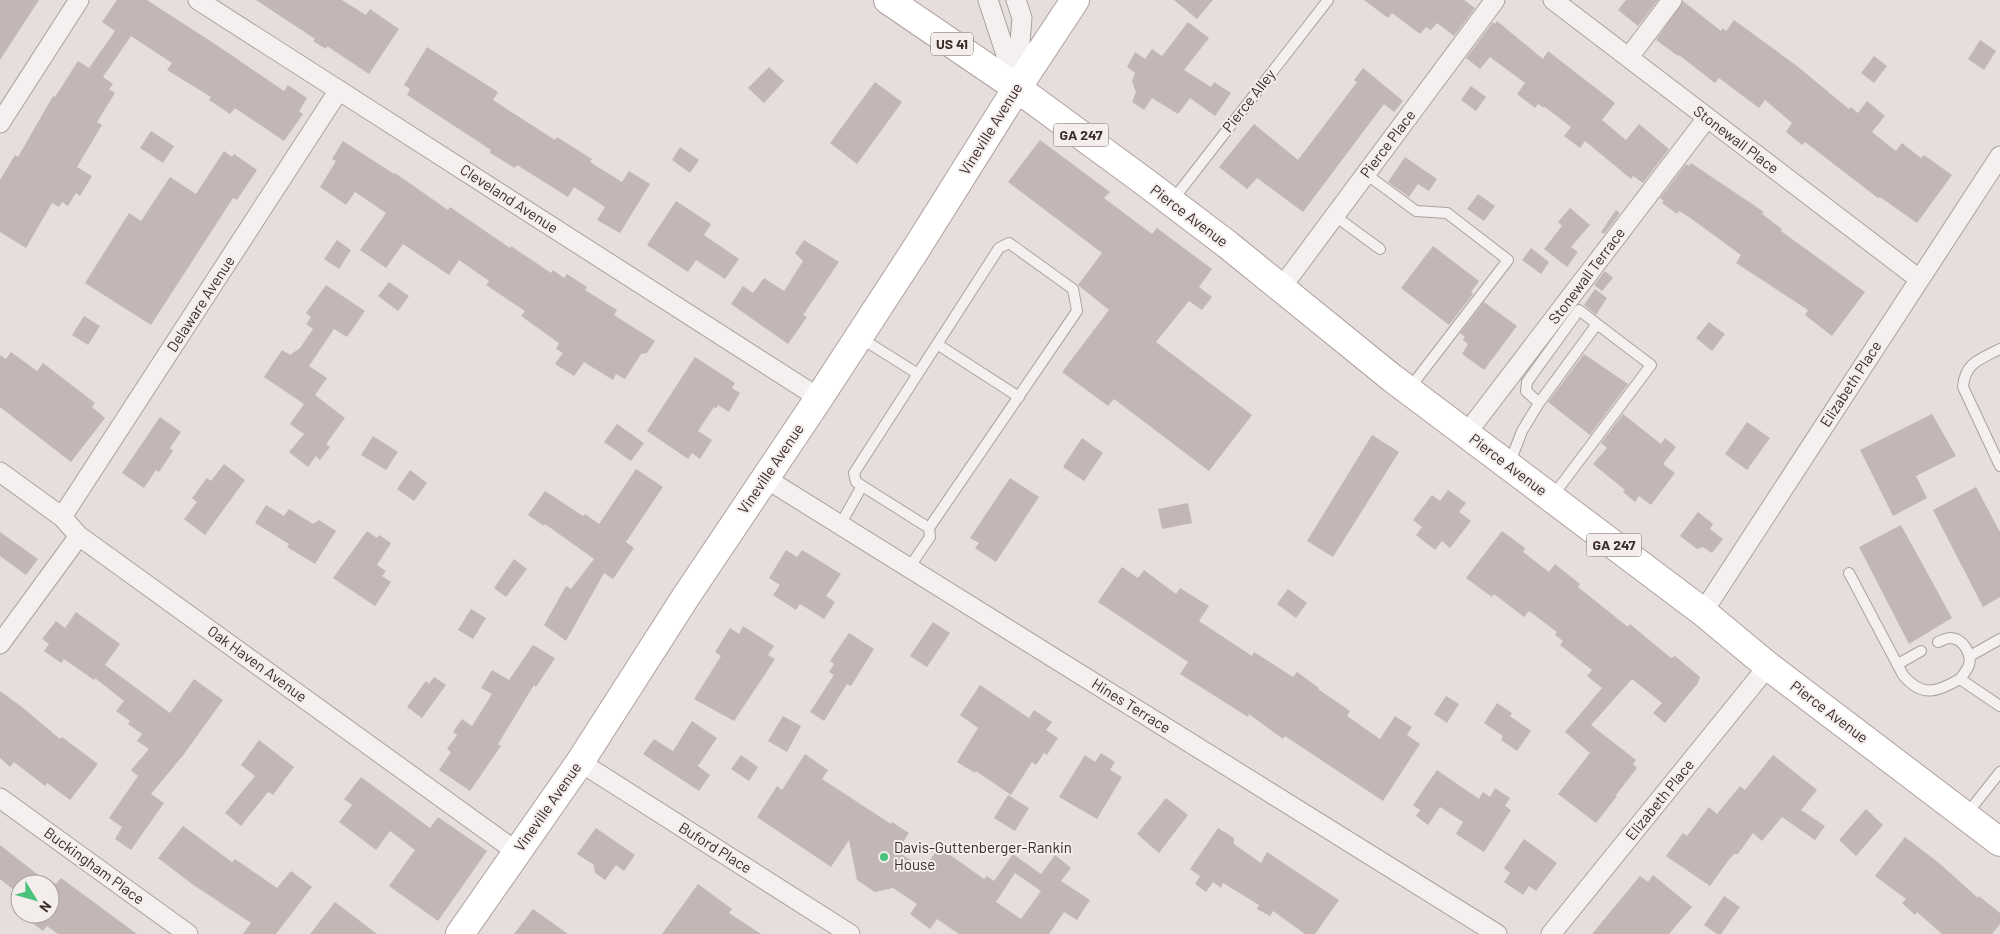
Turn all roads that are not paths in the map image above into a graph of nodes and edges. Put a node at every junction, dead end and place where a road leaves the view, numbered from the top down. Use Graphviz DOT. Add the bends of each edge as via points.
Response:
graph roads {
  1 [pos="79,0"];
  2 [pos="198,0"];
  3 [pos="888,0"];
  4 [pos="988,0"];
  5 [pos="1016,0"];
  6 [pos="1075,0"];
  7 [pos="1328,0"];
  8 [pos="1495,0"];
  9 [pos="1553,0"];
  10 [pos="1672,0"];
  11 [pos="1629,57"];
  12 [pos="1016,88"];
  13 [pos="339,90"];
  14 [pos="1707,118"];
  15 [pos="0,123"];
  16 [pos="2000,156"];
  17 [pos="1366,174"];
  18 [pos="1171,202"];
  19 [pos="1335,216"];
  20 [pos="1380,249"];
  21 [pos="1919,280"];
  22 [pos="1281,288"];
  23 [pos="1597,324"];
  24 [pos="859,336"];
  25 [pos="937,344"];
  26 [pos="2000,349"];
  27 [pos="918,374"];
  28 [pos="1408,390"];
  29 [pos="1019,397"];
  30 [pos="819,398"];
  31 [pos="1539,403"];
  32 [pos="1466,434"];
  33 [pos="1509,466"];
  34 [pos="2000,466"];
  35 [pos="0,472"];
  36 [pos="765,478"];
  37 [pos="862,486"];
  38 [pos="1552,498"];
  39 [pos="62,517"];
  40 [pos="840,525"];
  41 [pos="929,528"];
  42 [pos="79,536"];
  43 [pos="909,568"];
  44 [pos="1849,573"];
  45 [pos="1703,612"];
  46 [pos="2000,639"];
  47 [pos="1938,642"];
  48 [pos="0,644"];
  49 [pos="1921,652"];
  50 [pos="1970,656"];
  51 [pos="1898,664"];
  52 [pos="1768,666"];
  53 [pos="1960,679"];
  54 [pos="2000,706"];
  55 [pos="580,762"];
  56 [pos="2000,772"];
  57 [pos="0,798"];
  58 [pos="1965,816"];
  59 [pos="2000,842"];
  60 [pos="517,852"];
  61 [pos="188,934"];
  62 [pos="460,934"];
  63 [pos="850,934"];
  64 [pos="1497,934"];
  65 [pos="1551,934"];
  1 -- 15 [label="street"];
  2 -- 13 [label="street, Cleveland Avenue"];
  3 -- 12 [label="main road, US 41"];
  4 -- 12 [label="street"];
  5 -- 12 [label="street" via="1022,18"];
  6 -- 12 [label="main road, Vineville Avenue"];
  7 -- 18 [label="lane, Pierce Alley"];
  8 -- 17 [label="street, Pierce Place"];
  9 -- 11 [label="street, Stonewall Place"];
  10 -- 11 [label="street"];
  11 -- 14 [label="street, Stonewall Place"];
  12 -- 18 [label="main road, Pierce Avenue / GA 247"];
  12 -- 24 [label="main road, Vineville Avenue"];
  13 -- 30 [label="street, Cleveland Avenue"];
  13 -- 39 [label="street, Delaware Avenue"];
  14 -- 21 [label="street, Stonewall Place"];
  14 -- 32 [label="street, Stonewall Terrace"];
  16 -- 21 [label="street, Elizabeth Place"];
  17 -- 19 [label="street, Pierce Place"];
  17 -- 28 [label="lane" via="1416,211 1447,214 1508,260"];
  18 -- 22 [label="main road, Pierce Avenue / GA 247"];
  19 -- 20 [label="lane"];
  19 -- 22 [label="street, Pierce Place"];
  21 -- 45 [label="street, Elizabeth Place"];
  22 -- 28 [label="main road, Pierce Avenue / GA 247"];
  23 -- 31 [label="lane"];
  23 -- 31 [label="lane" via="1579,310 1573,318 1527,382 1526,390"];
  23 -- 38 [label="lane" via="1652,365"];
  24 -- 27 [label="lane"];
  24 -- 30 [label="main road, Vineville Avenue"];
  25 -- 27 [label="lane"];
  25 -- 29 [label="lane"];
  25 -- 29 [label="lane" via="999,248 1009,243 1073,288 1077,311"];
  26 -- 34 [label="lane" via="1969,368 1963,387"];
  27 -- 37 [label="lane" via="854,473 856,482"];
  28 -- 32 [label="main road, Pierce Avenue / GA 247"];
  29 -- 41 [label="lane"];
  30 -- 36 [label="main road, Vineville Avenue"];
  31 -- 33 [label="lane" via="1522,431"];
  32 -- 33 [label="main road, Pierce Avenue / GA 247"];
  33 -- 38 [label="main road, Pierce Avenue / GA 247"];
  35 -- 39 [label="street, Oak Haven Avenue"];
  36 -- 40 [label="street, Hines Terrace"];
  36 -- 55 [label="main road, Vineville Avenue"];
  37 -- 40 [label="lane"];
  37 -- 41 [label="lane"];
  38 -- 45 [label="main road, Pierce Avenue / GA 247"];
  39 -- 42 [label="street, Oak Haven Avenue"];
  40 -- 43 [label="street, Hines Terrace"];
  41 -- 43 [label="lane" via="930,537"];
  42 -- 48 [label="street"];
  42 -- 60 [label="street, Oak Haven Avenue"];
  43 -- 64 [label="street, Hines Terrace"];
  44 -- 51 [label="lane"];
  45 -- 52 [label="main road, Pierce Avenue / GA 247"];
  46 -- 50 [label="lane"];
  47 -- 50 [label="lane" via="1950,638 1958,640"];
  49 -- 51 [label="lane"];
  50 -- 53 [label="lane" via="1969,666"];
  51 -- 53 [label="lane" via="1911,684 1922,690 1933,692"];
  52 -- 58 [label="main road, Pierce Avenue / GA 247"];
  52 -- 65 [label="street, Elizabeth Place"];
  53 -- 54 [label="lane"];
  55 -- 60 [label="main road, Vineville Avenue"];
  55 -- 63 [label="street, Buford Place"];
  56 -- 58 [label="lane"];
  57 -- 61 [label="street, Buckingham Place"];
  58 -- 59 [label="main road, Pierce Avenue / GA 247"];
  60 -- 62 [label="main road, Vineville Avenue"];
}
